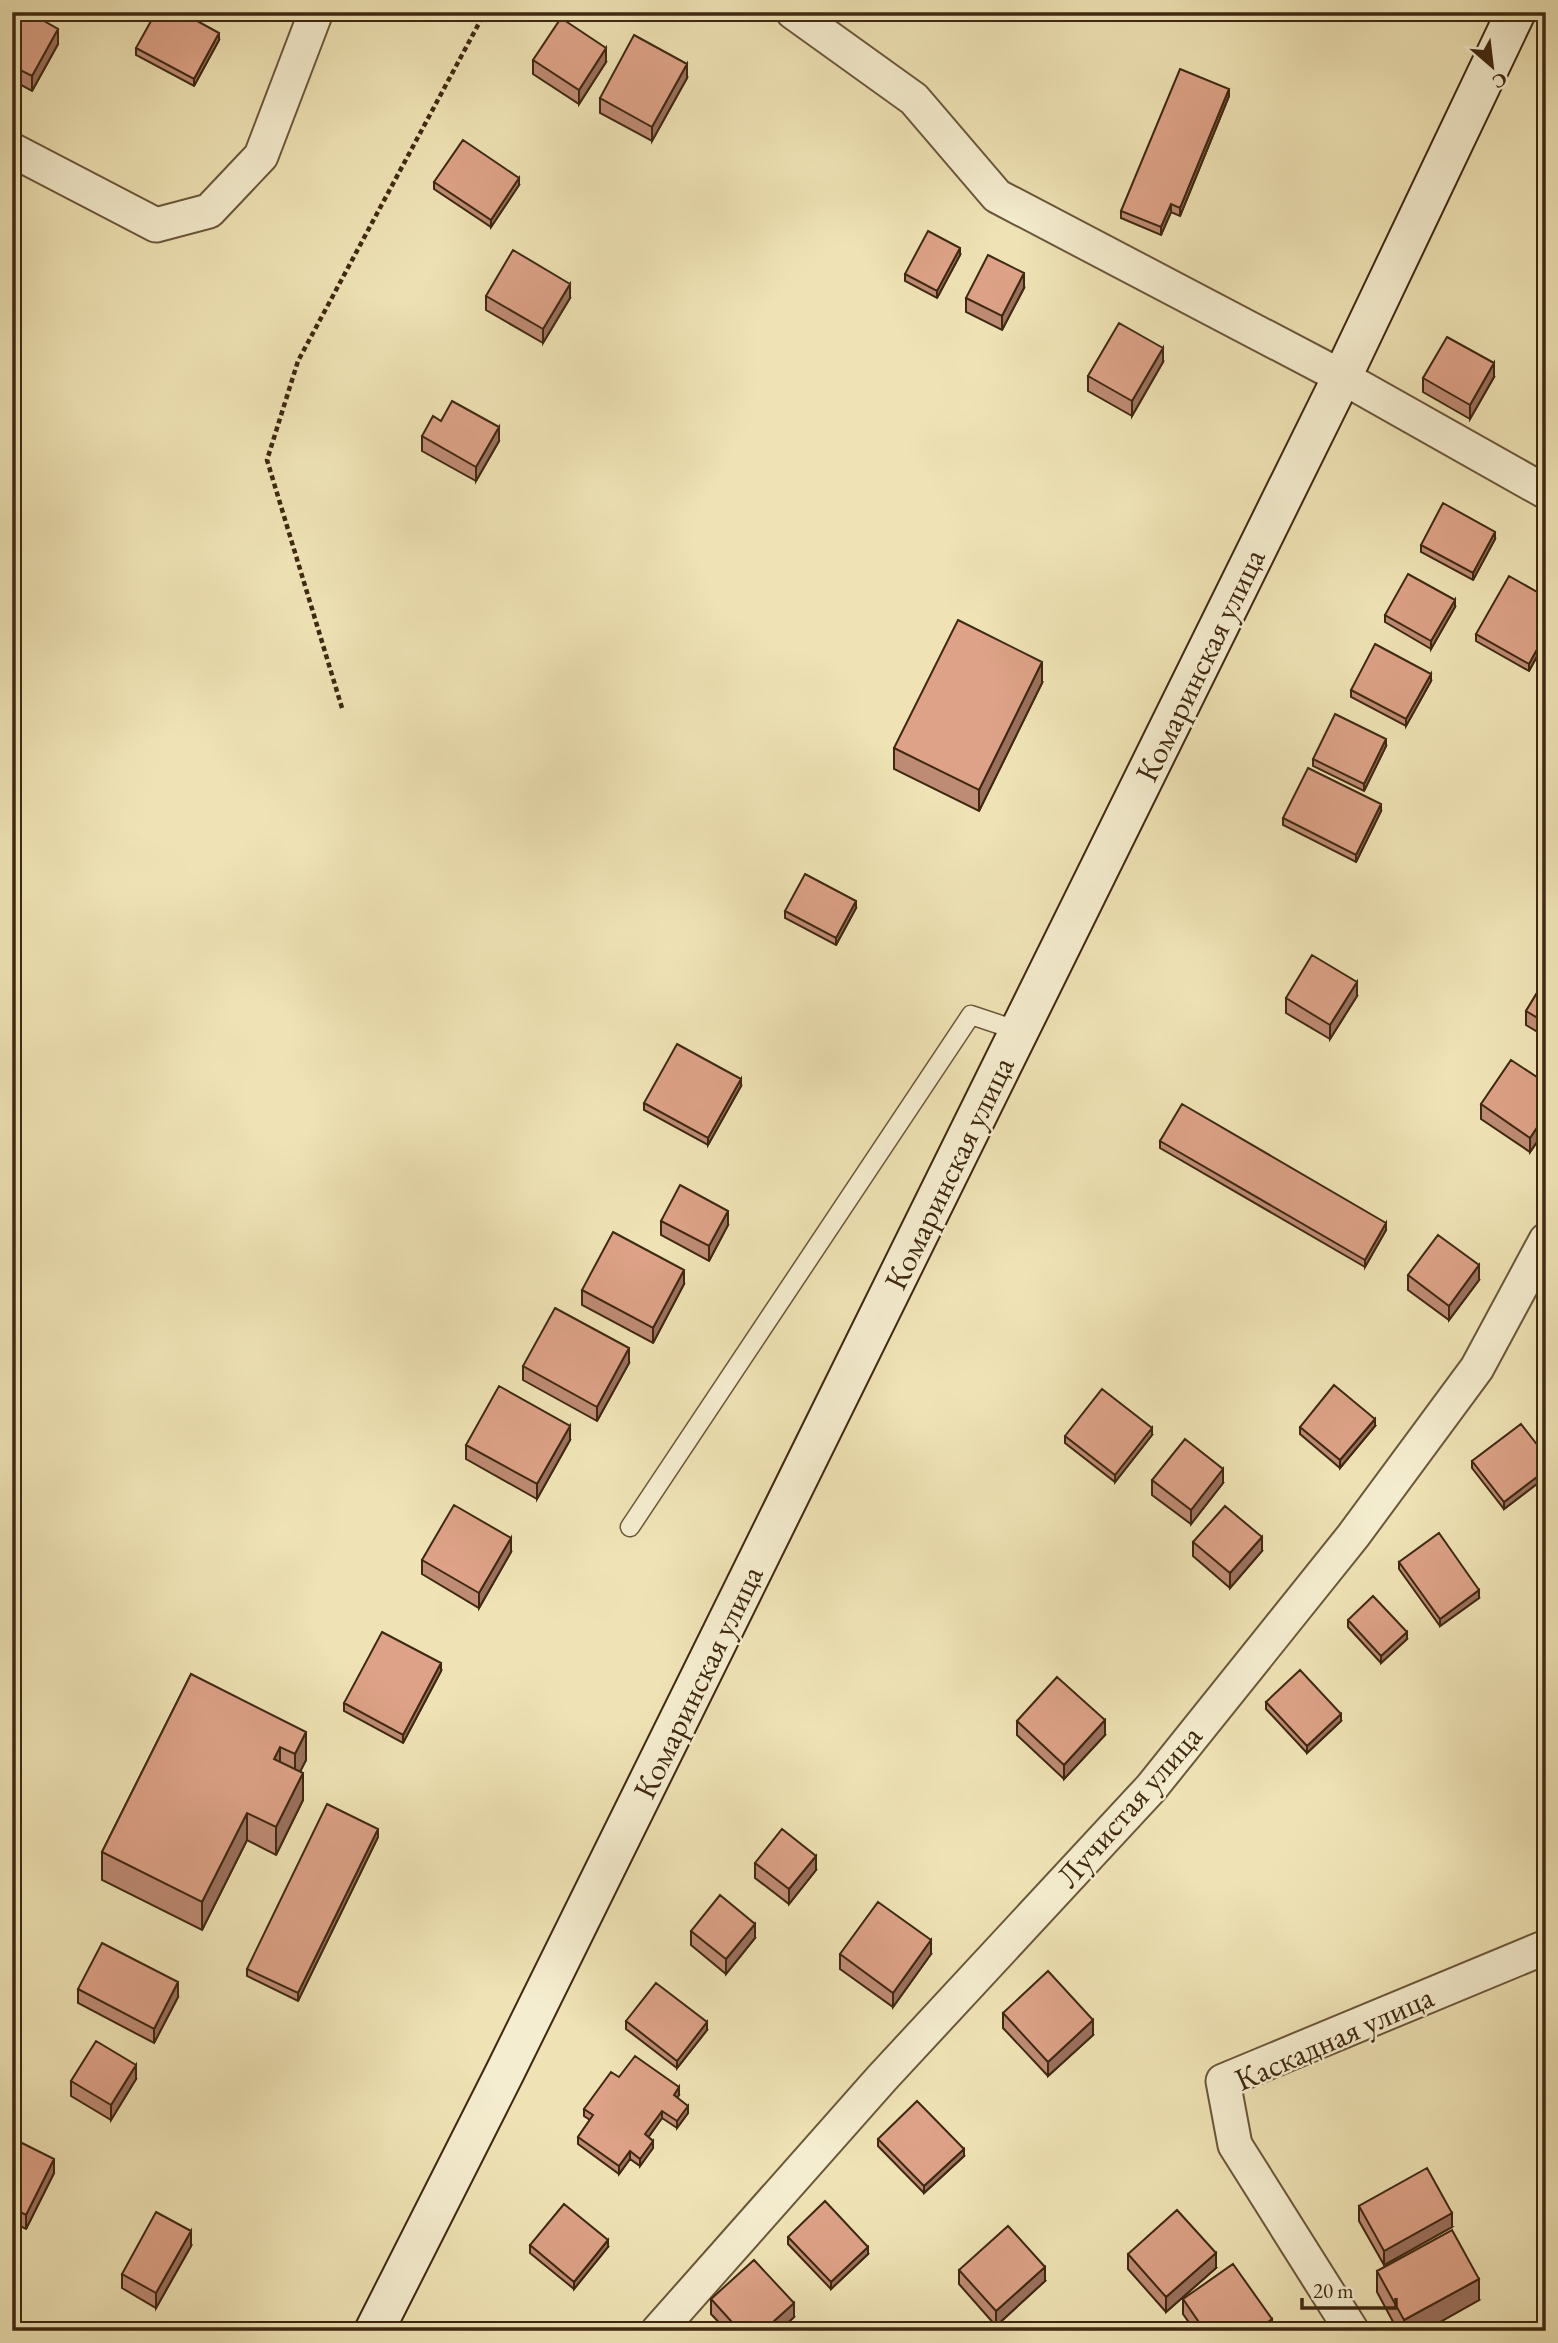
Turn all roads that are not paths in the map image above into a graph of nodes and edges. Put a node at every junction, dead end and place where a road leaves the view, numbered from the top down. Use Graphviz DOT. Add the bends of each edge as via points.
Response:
graph roads {
  1 [pos="316,12"];
  2 [pos="793,12"];
  3 [pos="1516,12"];
  4 [pos="12,150"];
  5 [pos="1342,377"];
  6 [pos="1546,492"];
  7 [pos="1019,1031"];
  8 [pos="1546,1240"];
  9 [pos="630,1527"];
  10 [pos="1546,1947"];
  11 [pos="374,2331"];
  12 [pos="658,2331"];
  13 [pos="1352,2331"];
  1 -- 4 [label="street" via="261,156 209,211 156,225"];
  2 -- 5 [label="street" via="914,99 997,196"];
  3 -- 5 [label="street, Комаринская улица"];
  5 -- 6 [label="street"];
  5 -- 7 [label="street, Комаринская улица"];
  7 -- 9 [label="lane" via="971,1015"];
  7 -- 11 [label="street, Комаринская улица"];
  8 -- 12 [label="street, Лучистая улица" via="1478,1368 1353,1536 1151,1788 882,2078"];
  10 -- 13 [label="street, Каскадная улица" via="1223,2081 1235,2145"];
}
